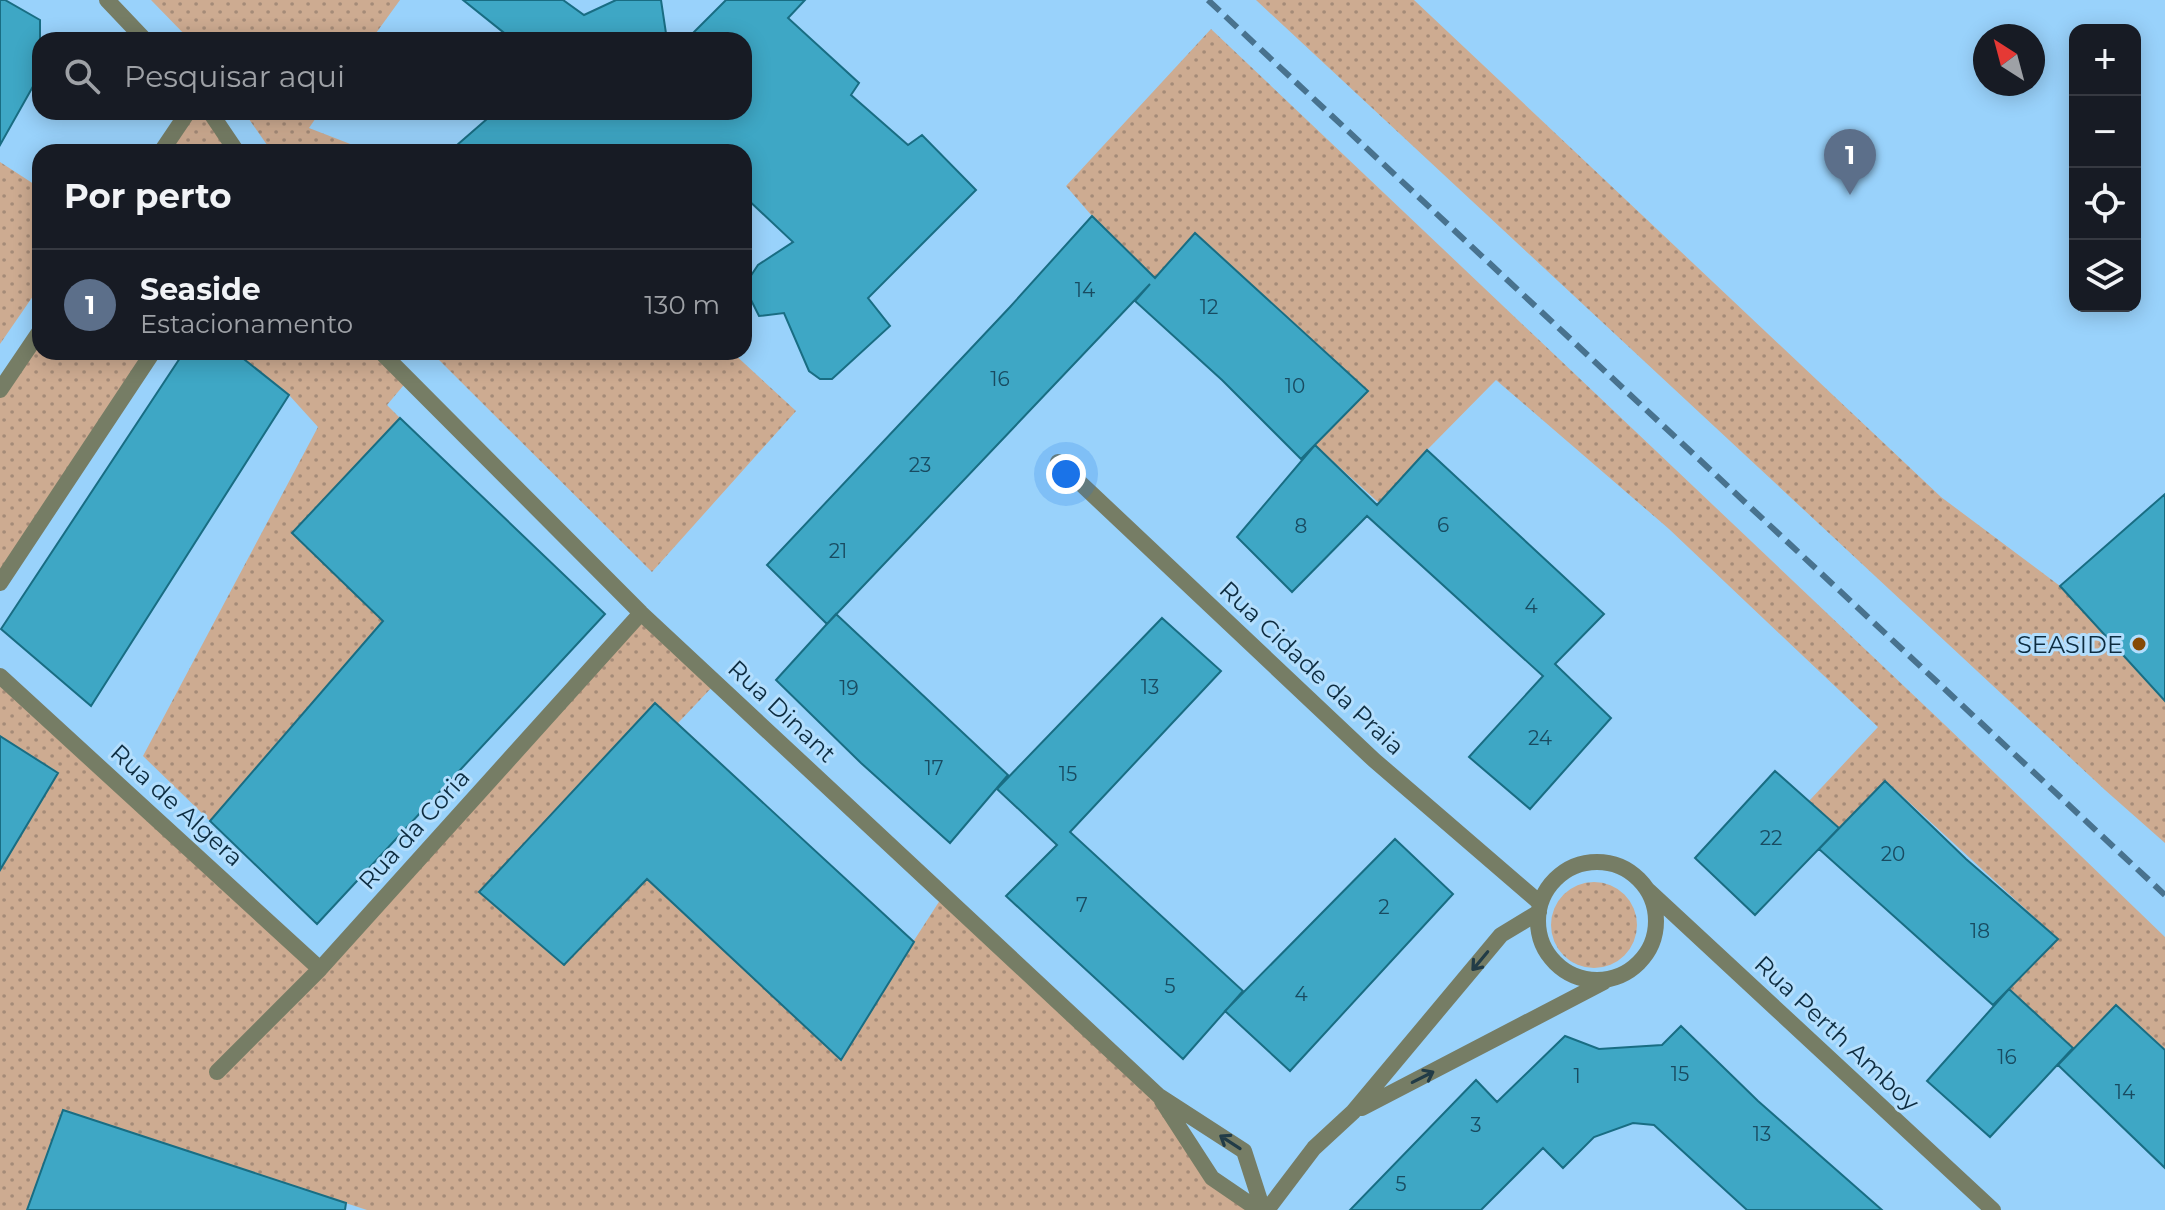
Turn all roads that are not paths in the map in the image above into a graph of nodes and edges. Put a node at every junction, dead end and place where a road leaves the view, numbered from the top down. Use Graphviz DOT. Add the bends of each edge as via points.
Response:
graph roads {
  1 [pos="107,0"];
  2 [pos="137,32"];
  3 [pos="183,120"];
  4 [pos="215,120"];
  5 [pos="166,144"];
  6 [pos="232,144"];
  7 [pos="32,343"];
  8 [pos="148,360"];
  9 [pos="389,360"];
  10 [pos="0,390"];
  11 [pos="1058,462"];
  12 [pos="0,583"];
  13 [pos="641,613"];
  14 [pos="0,676"];
  15 [pos="1648,890"];
  16 [pos="1539,907"];
  17 [pos="320,969"];
  18 [pos="1605,981"];
  19 [pos="217,1072"];
  20 [pos="1159,1096"];
  21 [pos="1353,1112"];
  22 [pos="1263,1210"];
  23 [pos="1993,1210"];
  1 -- 2 [label="street"];
  3 -- 5 [label="street"];
  4 -- 6 [label="street"];
  7 -- 10 [label="street"];
  8 -- 12 [label="street"];
  9 -- 13 [label="street, Rua Dinant"];
  11 -- 16 [label="street, Rua Cidade da Praia" via="1374,760"];
  13 -- 17 [label="street, Rua da Coria"];
  13 -- 20 [label="street, Rua Dinant"];
  14 -- 17 [label="street, Rua de Algera"];
  15 -- 16 [label="street" via="1620,866 1583,863 1555,879"];
  15 -- 18 [label="street" via="1656,928 1650,947 1639,963"];
  15 -- 23 [label="street, Rua Perth Amboy"];
  16 -- 18 [label="street" via="1540,943 1550,960 1575,977"];
  16 -- 21 [label="street, one-way" via="1501,935"];
  17 -- 19 [label="street, Rua da Coria"];
  21 -- 18 [label="street, one-way"];
  20 -- 22 [label="street" via="1212,1178"];
  22 -- 20 [label="street, one-way" via="1244,1151"];
  21 -- 22 [label="street" via="1314,1148"];
}
